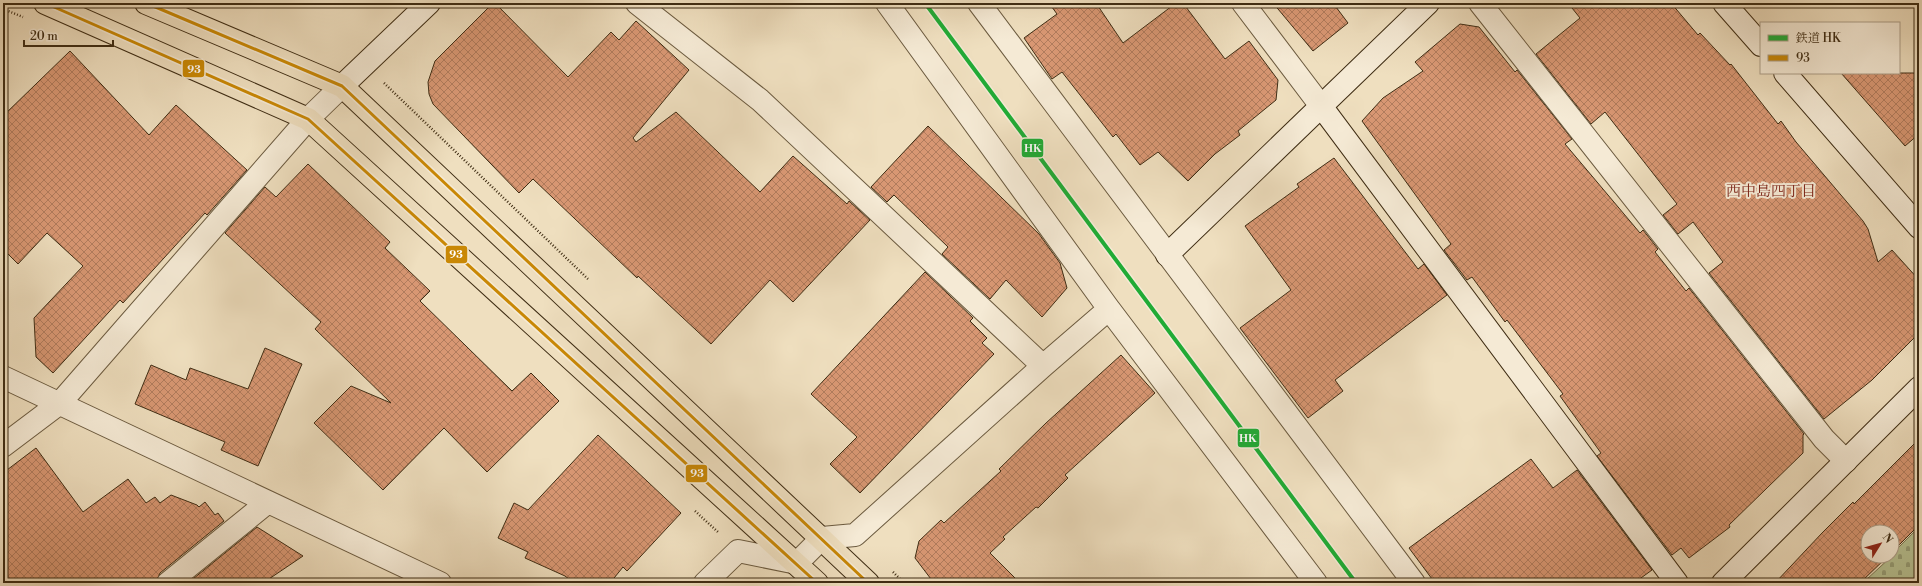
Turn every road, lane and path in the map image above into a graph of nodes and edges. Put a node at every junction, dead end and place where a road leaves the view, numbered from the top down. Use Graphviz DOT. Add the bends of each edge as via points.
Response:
graph roads {
  1 [pos="46,3"];
  2 [pos="146,3"];
  3 [pos="429,3"];
  4 [pos="637,3"];
  5 [pos="887,3"];
  6 [pos="979,3"];
  7 [pos="1244,3"];
  8 [pos="1428,3"];
  9 [pos="1480,3"];
  10 [pos="1724,3"];
  11 [pos="3,9"];
  12 [pos="25,18"];
  13 [pos="1760,44"];
  14 [pos="1786,74"];
  15 [pos="342,86"];
  16 [pos="1321,106"];
  17 [pos="308,119"];
  18 [pos="1919,227"];
  19 [pos="1167,255"];
  20 [pos="1109,309"];
  21 [pos="1043,366"];
  22 [pos="3,377"];
  23 [pos="1919,388"];
  24 [pos="60,403"];
  25 [pos="3,446"];
  26 [pos="1846,461"];
  27 [pos="268,502"];
  28 [pos="691,507"];
  29 [pos="822,538"];
  30 [pos="738,551"];
  31 [pos="797,563"];
  32 [pos="168,583"];
  33 [pos="440,583"];
  34 [pos="706,583"];
  35 [pos="817,583"];
  36 [pos="868,583"];
  37 [pos="1316,583"];
  38 [pos="1414,583"];
  39 [pos="1677,583"];
  40 [pos="1723,583"];
  1 -- 17 [label="main road"];
  2 -- 15 [label="main road"];
  3 -- 15 [label="street"];
  4 -- 21 [label="street" via="760,100"];
  5 -- 20 [label="street"];
  6 -- 19 [label="street"];
  7 -- 16 [label="street"];
  8 -- 16 [label="street"];
  9 -- 26 [label="street" via="1824,439"];
  10 -- 13 [label="street"];
  11 -- 12 [label="path"];
  14 -- 18 [label="street"];
  15 -- 17 [label="street"];
  15 -- 29 [label="main road"];
  16 -- 19 [label="street"];
  16 -- 39 [label="street"];
  17 -- 24 [label="street"];
  17 -- 31 [label="main road"];
  19 -- 38 [label="street"];
  20 -- 21 [label="street"];
  20 -- 37 [label="street"];
  21 -- 29 [label="street" via="855,535"];
  22 -- 24 [label="street"];
  23 -- 26 [label="street"];
  24 -- 25 [label="street"];
  24 -- 27 [label="street"];
  26 -- 40 [label="street"];
  27 -- 32 [label="street"];
  27 -- 33 [label="street"];
  28 -- 30 [label="path"];
  29 -- 31 [label="street"];
  29 -- 36 [label="main road"];
  30 -- 31 [label="street"];
  30 -- 34 [label="street"];
  31 -- 35 [label="main road"];
}
